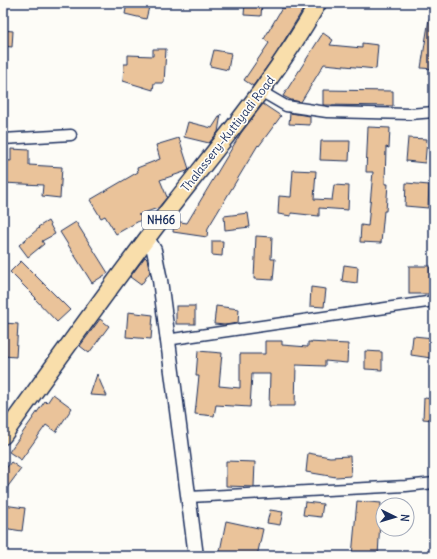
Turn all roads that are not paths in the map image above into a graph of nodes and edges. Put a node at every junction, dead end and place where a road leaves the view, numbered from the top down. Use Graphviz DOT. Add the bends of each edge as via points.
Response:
graph roads {
  1 [pos="318,3"];
  2 [pos="262,92"];
  3 [pos="434,112"];
  4 [pos="71,135"];
  5 [pos="3,139"];
  6 [pos="147,238"];
  7 [pos="434,301"];
  8 [pos="166,340"];
  9 [pos="3,436"];
  10 [pos="434,483"];
  11 [pos="189,497"];
  12 [pos="196,556"];
  1 -- 2 [label="main road, Thalassery-Kuttiyadi Road / NH66" via="299,38"];
  2 -- 3 [label="street" via="286,106 327,112"];
  2 -- 6 [label="main road, Thalassery-Kuttiyadi Road / NH66"];
  4 -- 5 [label="street"];
  6 -- 8 [label="main road" via="154,250 157,263"];
  6 -- 9 [label="main road, Thalassery-Kuttiyadi Road / NH66"];
  7 -- 8 [label="street"];
  8 -- 11 [label="main road"];
  10 -- 11 [label="street"];
  11 -- 12 [label="main road"];
}
